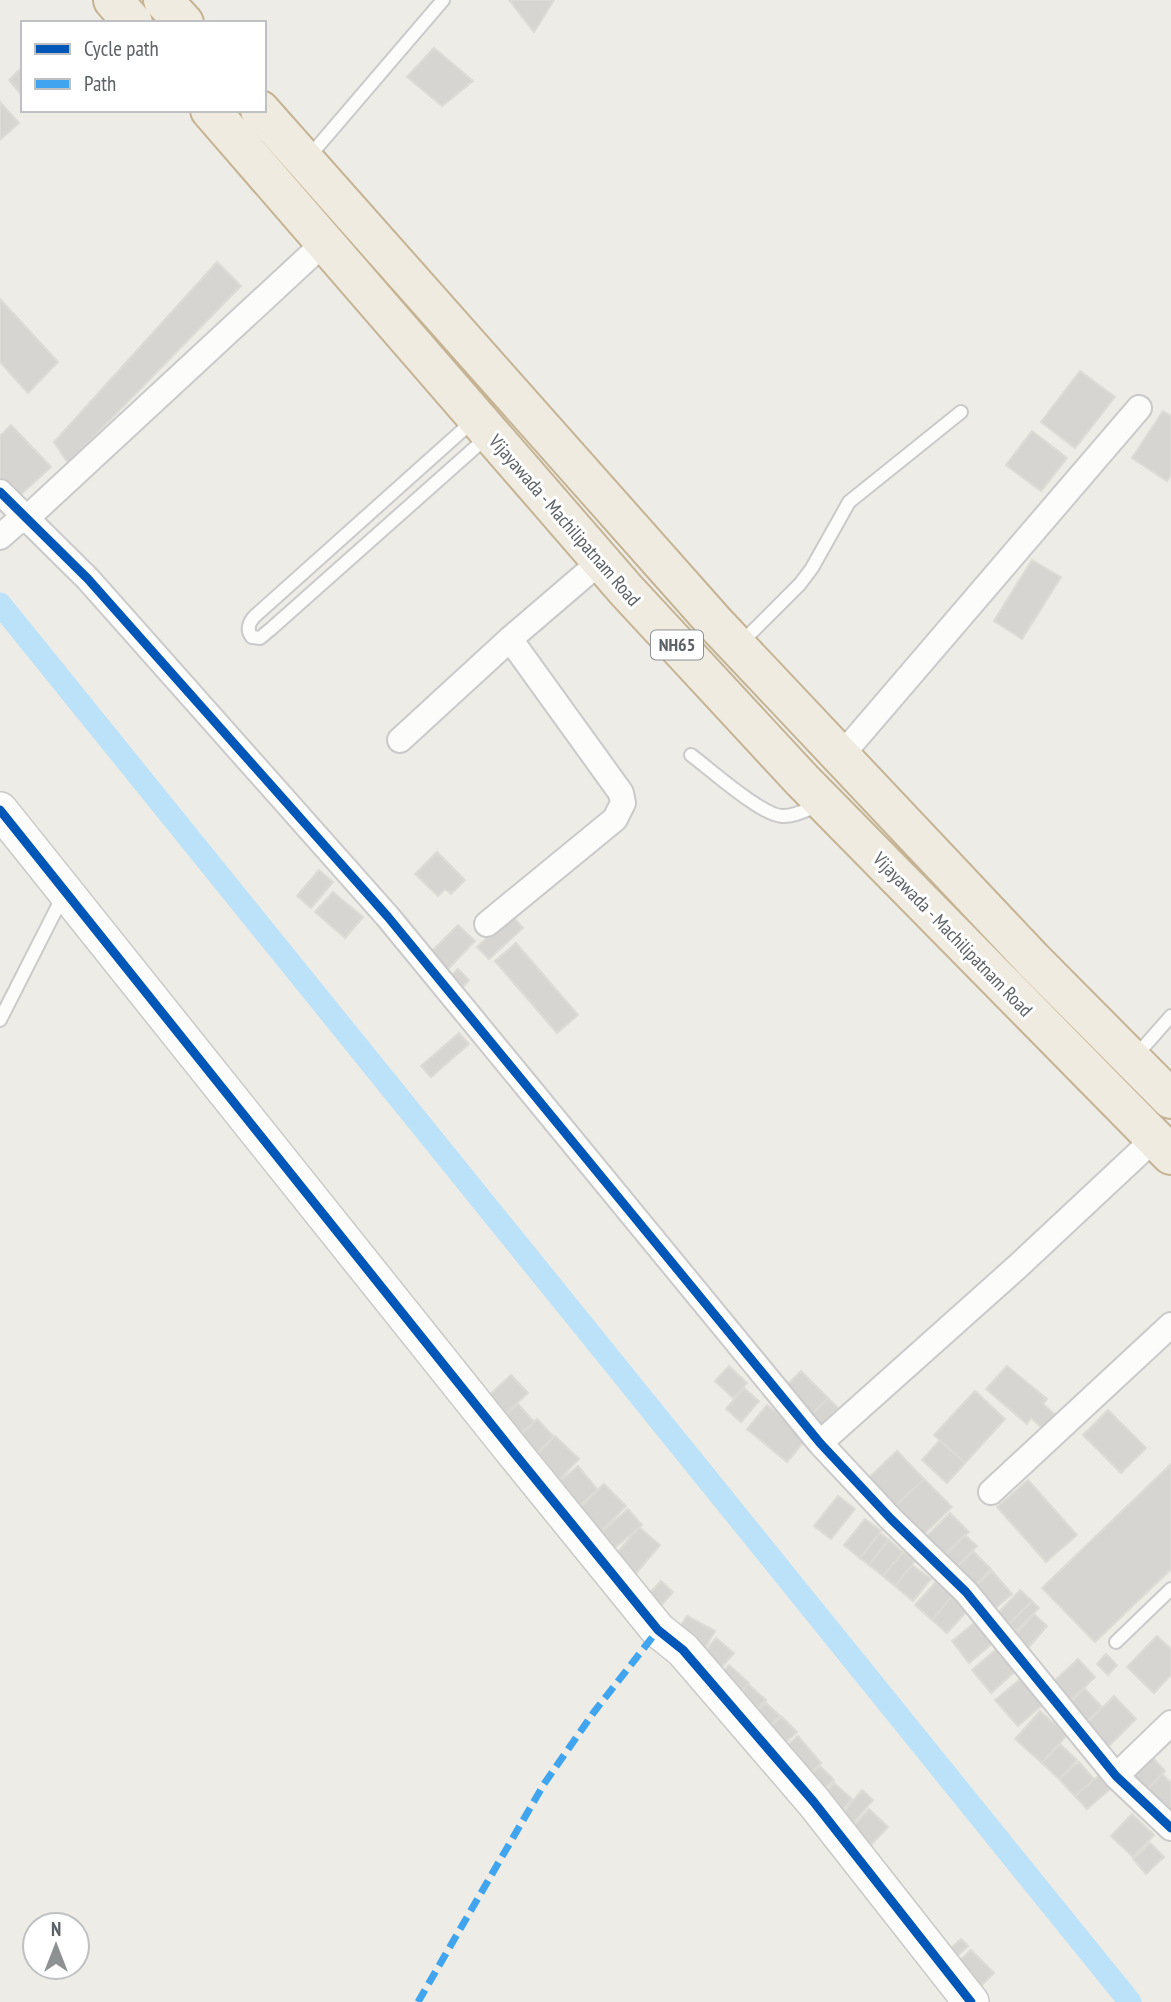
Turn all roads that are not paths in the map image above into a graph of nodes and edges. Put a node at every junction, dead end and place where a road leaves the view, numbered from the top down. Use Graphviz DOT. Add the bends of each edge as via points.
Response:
graph roads {
  1 [pos="113,0"];
  2 [pos="163,0"];
  3 [pos="443,0"];
  4 [pos="131,21"];
  5 [pos="182,21"];
  6 [pos="212,112"];
  7 [pos="262,112"];
  8 [pos="305,162"];
  9 [pos="325,242"];
  10 [pos="1139,408"];
  11 [pos="961,412"];
  12 [pos="483,426"];
  13 [pos="0,492"];
  14 [pos="14,526"];
  15 [pos="601,561"];
  16 [pos="510,639"];
  17 [pos="737,647"];
  18 [pos="400,740"];
  19 [pos="691,755"];
  20 [pos="840,757"];
  21 [pos="825,803"];
  22 [pos="0,810"];
  23 [pos="65,891"];
  24 [pos="487,924"];
  25 [pos="1171,1016"];
  26 [pos="0,1020"];
  27 [pos="1132,1060"];
  28 [pos="1171,1100"];
  29 [pos="1162,1147"];
  30 [pos="1171,1325"];
  31 [pos="820,1443"];
  32 [pos="991,1492"];
  33 [pos="1171,1589"];
  34 [pos="1116,1642"];
  35 [pos="1171,1723"];
  36 [pos="1116,1776"];
  37 [pos="1171,1828"];
  38 [pos="971,2002"];
  1 -- 4 [label="highway"];
  2 -- 5 [label="highway"];
  3 -- 8 [label="lane"];
  6 -- 9 [label="highway, Vijayawada - Machilipatnam Road / NH65"];
  7 -- 8 [label="highway, Vijayawada - Machilipatnam Road / NH65"];
  8 -- 17 [label="highway, Vijayawada - Machilipatnam Road / NH65"];
  9 -- 12 [label="highway, Vijayawada - Machilipatnam Road / NH65"];
  9 -- 14 [label="street"];
  10 -- 20 [label="street"];
  11 -- 17 [label="lane" via="849,502 800,584"];
  12 -- 12 [label="lane" via="272,628 260,638 248,633 255,616"];
  12 -- 15 [label="highway, Vijayawada - Machilipatnam Road / NH65"];
  13 -- 14 [label="street"];
  14 -- 31 [label="street" via="88,579 388,917"];
  15 -- 16 [label="street"];
  15 -- 21 [label="highway, Vijayawada - Machilipatnam Road / NH65"];
  16 -- 18 [label="street"];
  16 -- 24 [label="street" via="621,793 623,803 615,819"];
  17 -- 20 [label="highway, Vijayawada - Machilipatnam Road / NH65"];
  19 -- 21 [label="lane" via="776,815 786,817"];
  20 -- 27 [label="highway, Vijayawada - Machilipatnam Road / NH65"];
  21 -- 29 [label="highway, Vijayawada - Machilipatnam Road / NH65"];
  22 -- 23 [label="street"];
  23 -- 26 [label="lane"];
  23 -- 38 [label="street" via="658,1630 684,1650 813,1801"];
  25 -- 27 [label="lane"];
  27 -- 28 [label="highway, Vijayawada - Machilipatnam Road / NH65"];
  29 -- 31 [label="street" via="1017,1267"];
  30 -- 32 [label="street"];
  31 -- 36 [label="street" via="966,1592"];
  33 -- 34 [label="lane"];
  35 -- 36 [label="street"];
  36 -- 37 [label="street"];
}
